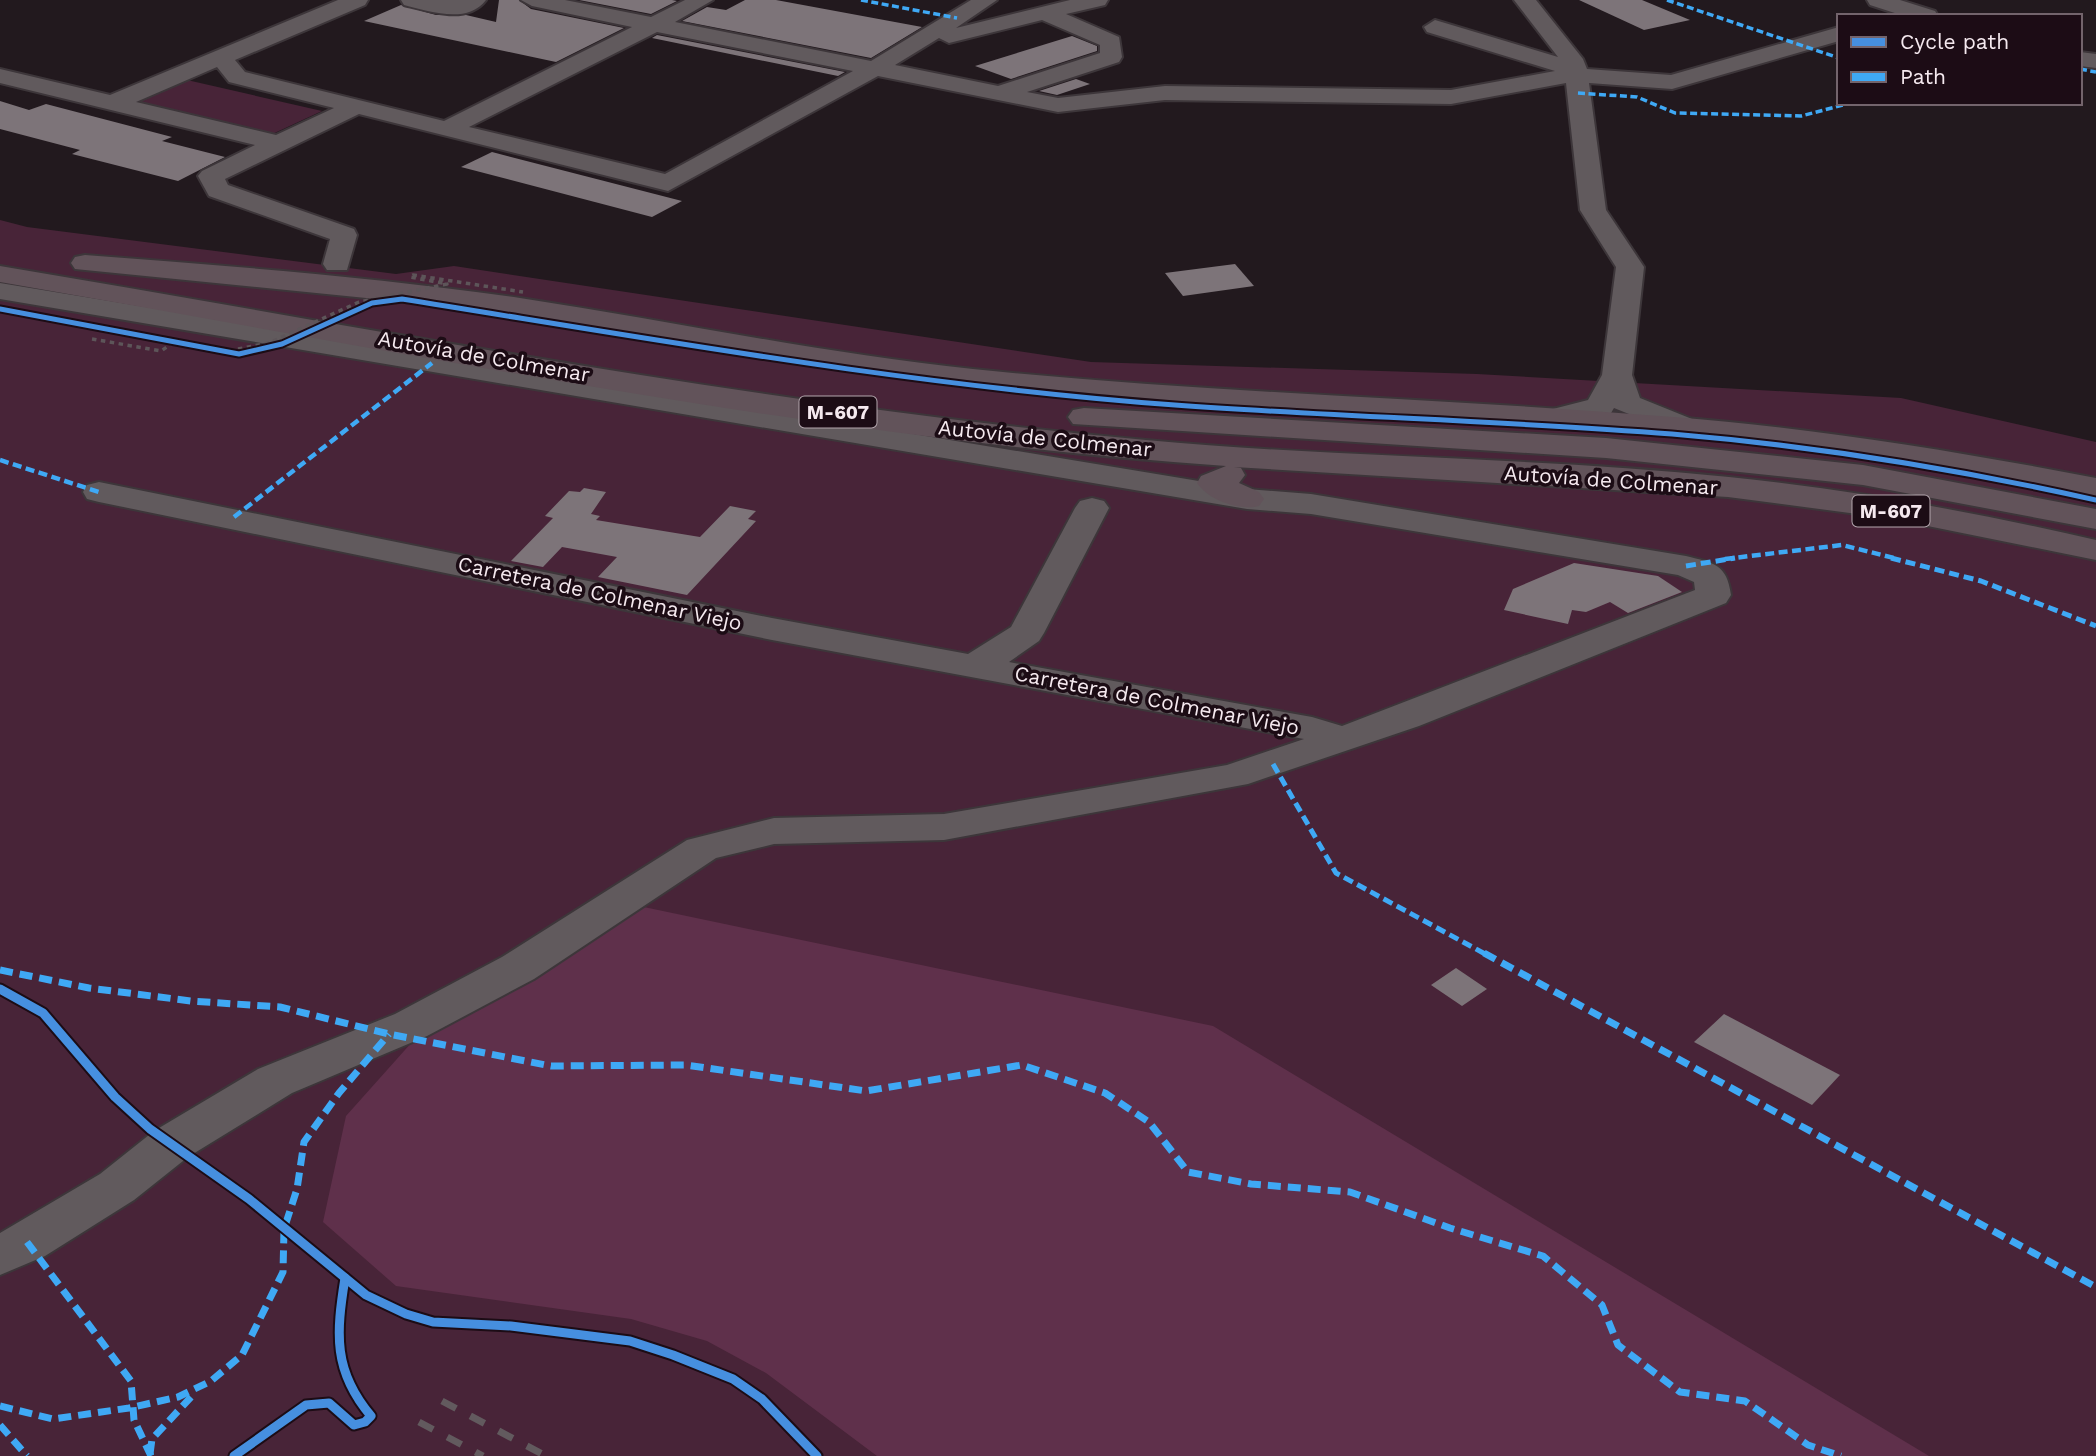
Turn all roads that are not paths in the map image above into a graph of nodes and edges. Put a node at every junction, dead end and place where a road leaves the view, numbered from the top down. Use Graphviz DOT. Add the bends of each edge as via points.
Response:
graph roads {
  1 [pos="357,0"];
  2 [pos="412,0"];
  3 [pos="475,0"];
  4 [pos="532,0"];
  5 [pos="700,0"];
  6 [pos="986,0"];
  7 [pos="1097,0"];
  8 [pos="1525,0"];
  9 [pos="1878,0"];
  10 [pos="1940,0"];
  11 [pos="1045,13"];
  12 [pos="1914,14"];
  13 [pos="653,24"];
  14 [pos="1435,27"];
  15 [pos="1837,35"];
  16 [pos="912,45"];
  17 [pos="221,58"];
  18 [pos="873,69"];
  19 [pos="1575,73"];
  20 [pos="0,76"];
  21 [pos="997,94"];
  22 [pos="110,104"];
  23 [pos="359,105"];
  24 [pos="448,128"];
  25 [pos="276,143"];
  26 [pos="24,252"];
  27 [pos="85,263"];
  28 [pos="337,264"];
  29 [pos="0,274"];
  30 [pos="282,280"];
  31 [pos="382,289"];
  32 [pos="0,291"];
  33 [pos="1617,374"];
  34 [pos="1560,417"];
  35 [pos="1681,426"];
  36 [pos="1683,482"];
  37 [pos="1238,487"];
  38 [pos="2096,488"];
  39 [pos="99,492"];
  40 [pos="1092,508"];
  41 [pos="2096,519"];
  42 [pos="2096,550"];
  43 [pos="973,666"];
  44 [pos="1342,739"];
  45 [pos="0,1255"];
  1 -- 17 [label="street"];
  2 -- 3 [label="street" via="456,9"];
  4 -- 13 [label="street"];
  5 -- 13 [label="street"];
  6 -- 16 [label="street"];
  7 -- 11 [label="street"];
  8 -- 19 [label="street" via="1575,64"];
  9 -- 12 [label="street"];
  10 -- 12 [label="street"];
  11 -- 16 [label="street"];
  11 -- 21 [label="street" via="1111,41 1111,57"];
  13 -- 18 [label="street"];
  13 -- 24 [label="street"];
  14 -- 19 [label="street"];
  15 -- 19 [label="street" via="1672,82"];
  16 -- 18 [label="street"];
  17 -- 22 [label="street"];
  17 -- 23 [label="street" via="237,77"];
  18 -- 21 [label="street"];
  18 -- 24 [label="street" via="668,183"];
  19 -- 21 [label="street" via="1451,97 1165,93 1058,105"];
  19 -- 33 [label="street" via="1604,226 1630,267"];
  20 -- 22 [label="street"];
  22 -- 25 [label="street"];
  23 -- 24 [label="street"];
  23 -- 25 [label="street"];
  25 -- 28 [label="street" via="211,176 218,190 344,234"];
  26 -- 27 [label="highway, Autovía de Colmenar / M-607"];
  27 -- 30 [label="highway"];
  27 -- 41 [label="highway, Autovía de Colmenar / M-607" via="949,404 1153,423 1606,449 1863,475"];
  28 -- 30 [label="street" via="313,275"];
  28 -- 31 [label="street" via="350,277"];
  29 -- 36 [label="highway, Autovía de Colmenar / M-607" via="906,423 1160,451"];
  30 -- 31 [label="highway"];
  31 -- 34 [label="highway" via="972,377"];
  32 -- 37 [label="street" via="96,308 122,320 195,331 231,346"];
  33 -- 34 [label="street" via="1600,406"];
  33 -- 35 [label="street" via="1627,404"];
  34 -- 35 [label="highway"];
  35 -- 38 [label="highway" via="1922,455"];
  36 -- 37 [label="highway"];
  36 -- 42 [label="highway, Autovía de Colmenar / M-607" via="2020,532"];
  37 -- 44 [label="street" via="1311,504 1686,566 1711,576 1713,595"];
  39 -- 43 [label="street, Carretera de Colmenar Viejo"];
  40 -- 43 [label="street" via="1026,633"];
  43 -- 44 [label="street, Carretera de Colmenar Viejo" via="1312,729"];
  44 -- 45 [label="street" via="1234,776 944,827 774,831 702,849 518,968 411,1025 275,1081 171,1144 117,1187"];
}
